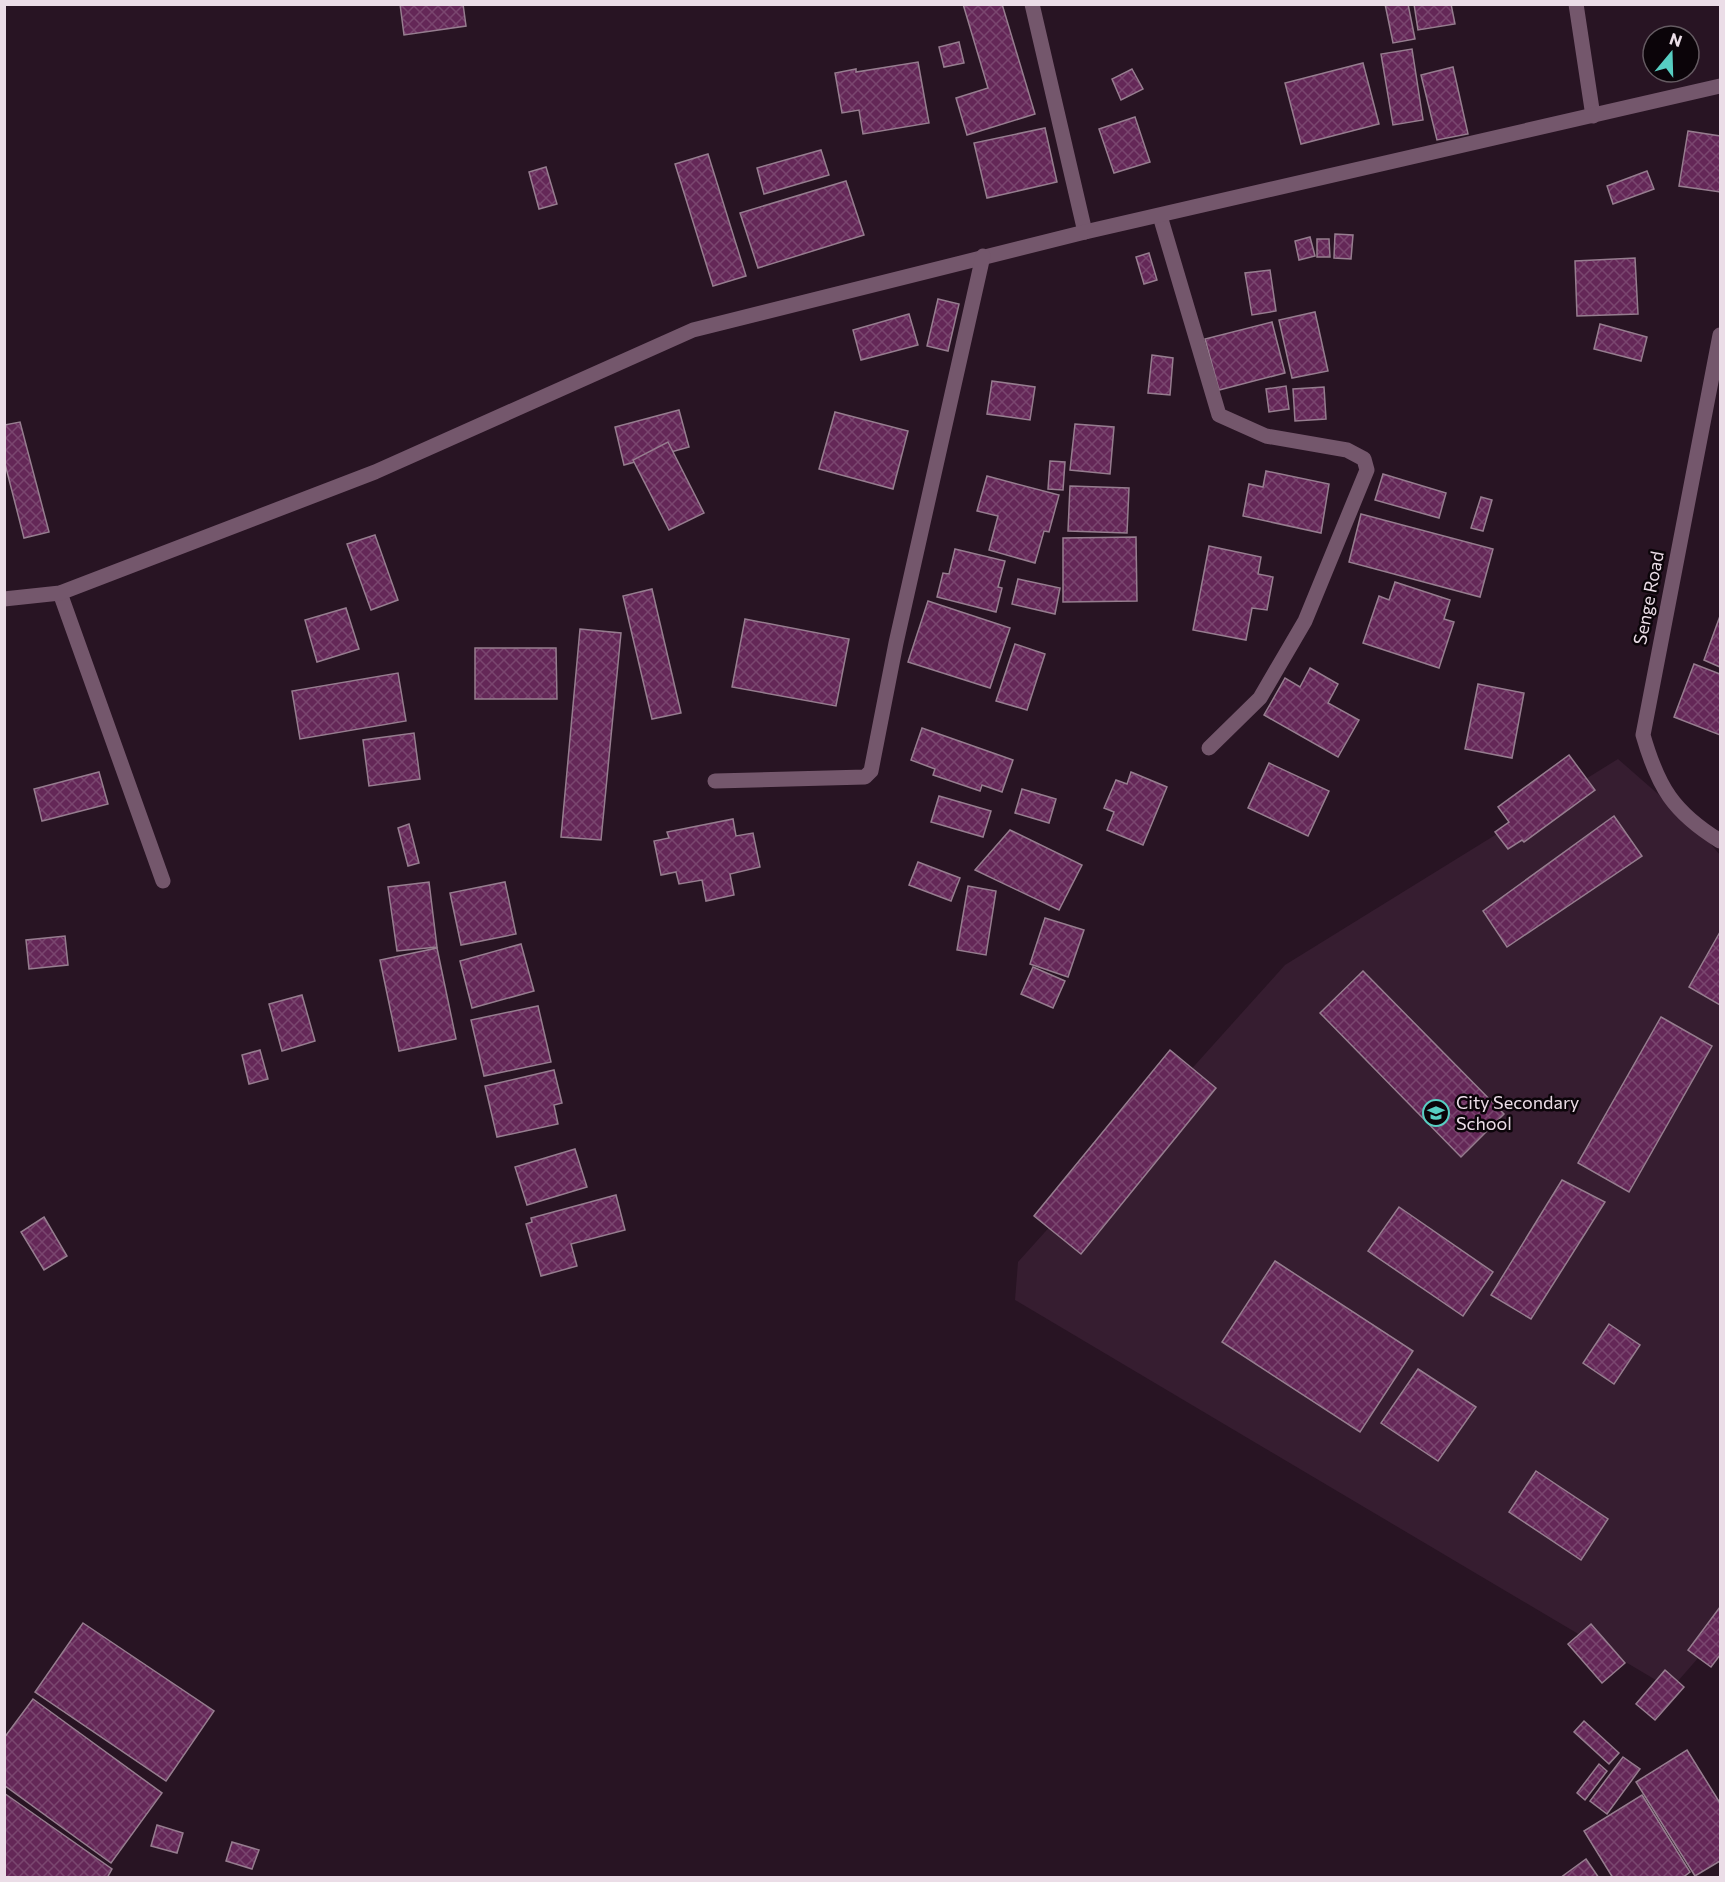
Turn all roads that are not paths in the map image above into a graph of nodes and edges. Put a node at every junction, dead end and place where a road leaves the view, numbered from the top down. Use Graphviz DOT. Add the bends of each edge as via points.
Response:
graph roads {
  1 [pos="1032,4"];
  2 [pos="1576,4"];
  3 [pos="1720,86"];
  4 [pos="1593,116"];
  5 [pos="1160,216"];
  6 [pos="1085,232"];
  7 [pos="983,256"];
  8 [pos="1720,335"];
  9 [pos="60,593"];
  10 [pos="4,598"];
  11 [pos="1209,748"];
  12 [pos="715,782"];
  13 [pos="1720,841"];
  14 [pos="163,881"];
  1 -- 6 [label="street"];
  2 -- 4 [label="street"];
  3 -- 4 [label="street"];
  4 -- 5 [label="street"];
  5 -- 6 [label="street"];
  5 -- 11 [label="street" via="1219,415 1266,436 1347,450 1364,459 1366,470 1305,621 1260,698"];
  6 -- 7 [label="street"];
  7 -- 9 [label="street" via="693,330 375,472"];
  7 -- 12 [label="street" via="871,771 865,777"];
  8 -- 13 [label="street, Senge Road" via="1643,735 1654,771 1673,804"];
  9 -- 10 [label="street"];
  9 -- 14 [label="street"];
}
